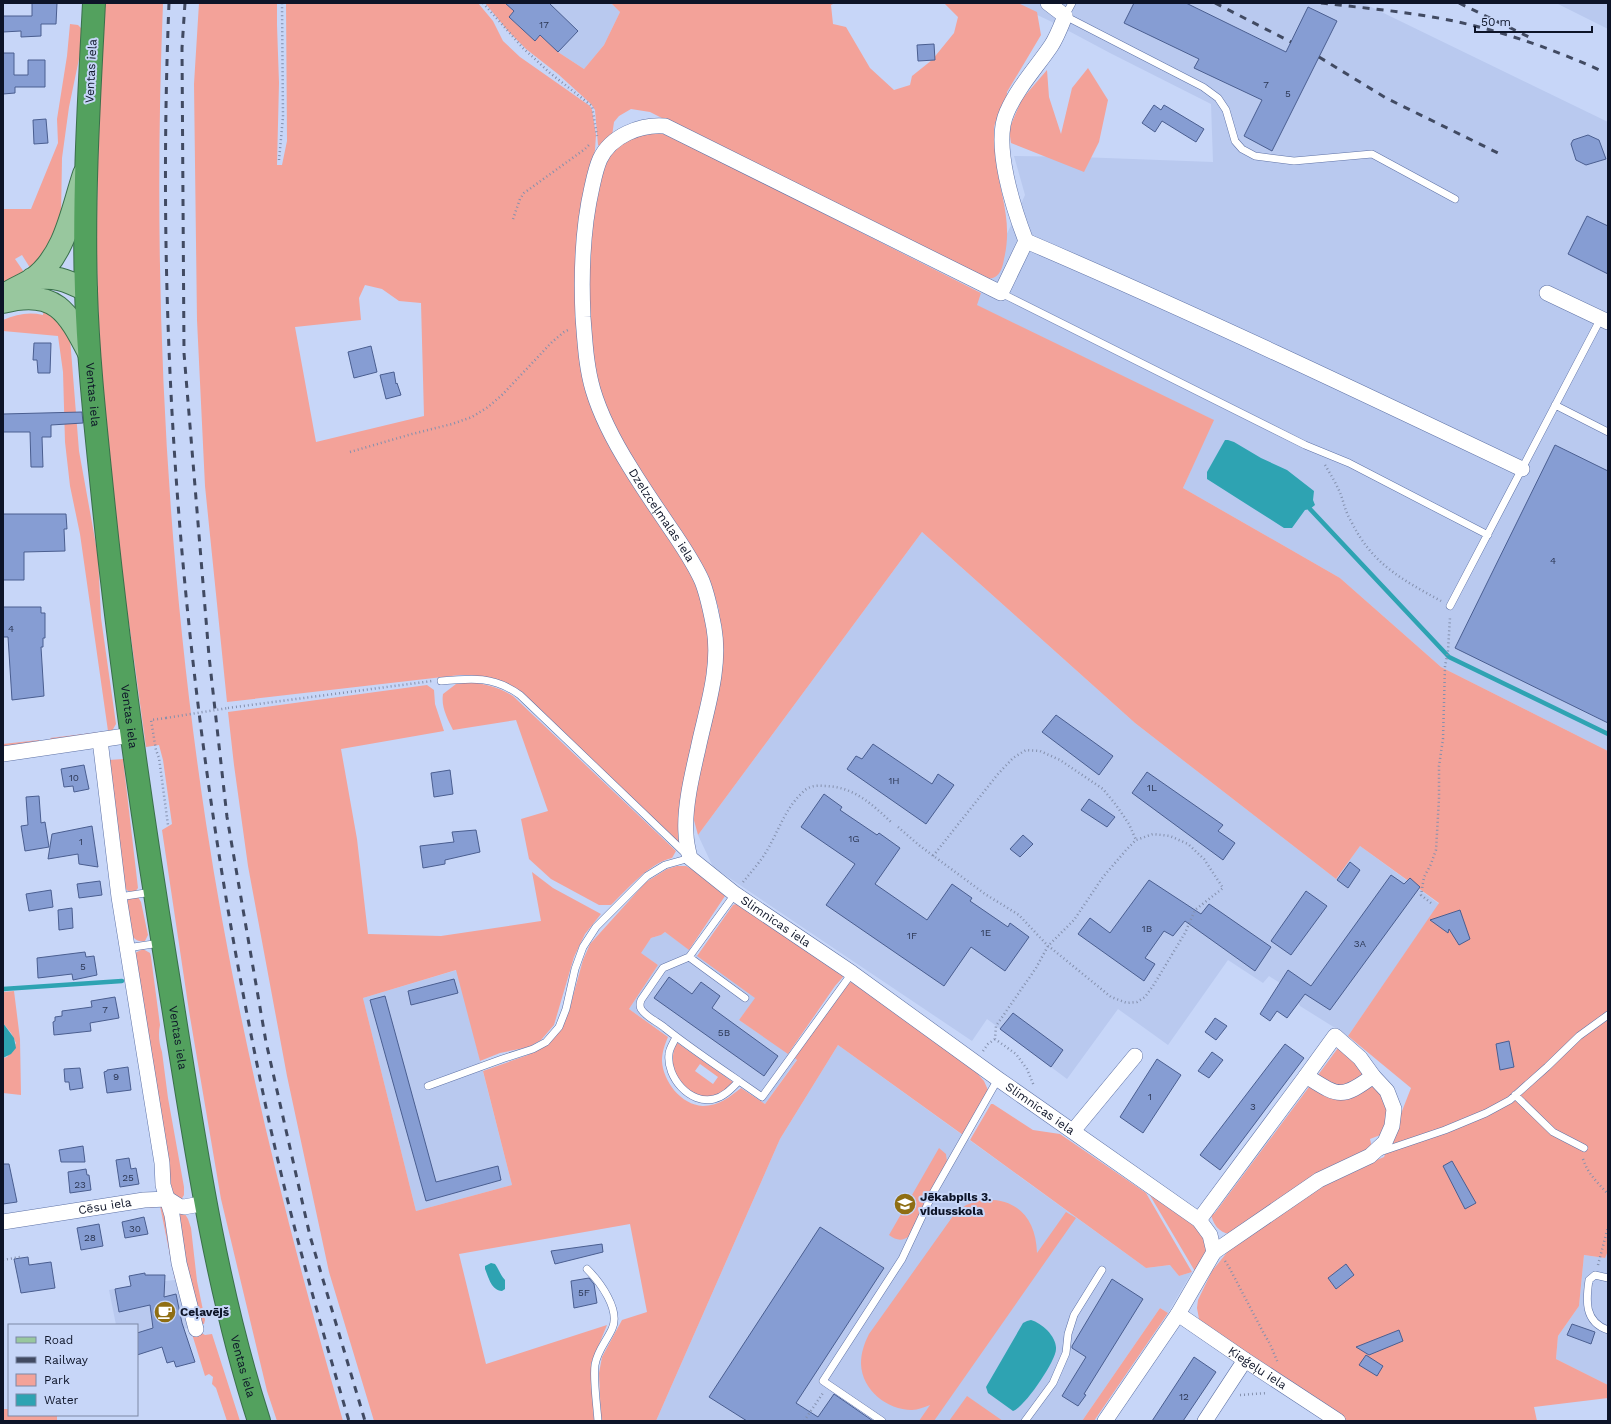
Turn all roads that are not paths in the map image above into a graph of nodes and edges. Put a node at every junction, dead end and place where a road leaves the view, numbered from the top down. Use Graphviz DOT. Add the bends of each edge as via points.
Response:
graph roads {
  1 [pos="94,3"];
  2 [pos="1048,3"];
  3 [pos="1069,10"];
  4 [pos="86,168"];
  5 [pos="1455,199"];
  6 [pos="1026,241"];
  7 [pos="32,279"];
  8 [pos="86,290"];
  9 [pos="1001,293"];
  10 [pos="1547,293"];
  11 [pos="3,296"];
  12 [pos="46,300"];
  13 [pos="3,302"];
  14 [pos="1604,320"];
  15 [pos="90,354"];
  16 [pos="1556,405"];
  17 [pos="1608,432"];
  18 [pos="1522,469"];
  19 [pos="1488,534"];
  20 [pos="1450,606"];
  21 [pos="441,681"];
  22 [pos="132,735"];
  23 [pos="100,740"];
  24 [pos="3,754"];
  25 [pos="690,858"];
  26 [pos="155,892"];
  27 [pos="735,894"];
  28 [pos="119,897"];
  29 [pos="163,942"];
  30 [pos="127,948"];
  31 [pos="688,957"];
  32 [pos="852,973"];
  33 [pos="745,998"];
  34 [pos="1608,1015"];
  35 [pos="676,1037"];
  36 [pos="1135,1056"];
  37 [pos="1306,1076"];
  38 [pos="1373,1076"];
  39 [pos="998,1079"];
  40 [pos="739,1081"];
  41 [pos="428,1086"];
  42 [pos="1515,1095"];
  43 [pos="1073,1131"];
  44 [pos="1584,1148"];
  45 [pos="1372,1154"];
  46 [pos="168,1199"];
  47 [pos="206,1203"];
  48 [pos="1199,1220"];
  49 [pos="3,1222"];
  50 [pos="1214,1252"];
  51 [pos="587,1269"];
  52 [pos="1102,1270"];
  53 [pos="1608,1278"];
  54 [pos="1178,1314"];
  55 [pos="196,1328"];
  56 [pos="1608,1330"];
  57 [pos="1245,1360"];
  58 [pos="259,1421"];
  59 [pos="598,1421"];
  60 [pos="882,1421"];
  61 [pos="1025,1421"];
  62 [pos="1105,1421"];
  63 [pos="1205,1421"];
  64 [pos="1338,1421"];
  1 -- 4 [label="highway, Ventas iela"];
  2 -- 3 [label="street"];
  3 -- 5 [label="lane" via="1218,98 1226,110 1235,142 1255,156 1294,162 1372,154"];
  3 -- 6 [label="street" via="1052,45 1014,98 1002,122 1002,147 1008,186"];
  4 -- 7 [label="main road" via="57,252"];
  4 -- 8 [label="highway, Ventas iela"];
  6 -- 9 [label="street"];
  6 -- 18 [label="street" via="1314,370"];
  7 -- 8 [label="main road" via="58,278"];
  7 -- 11 [label="main road"];
  8 -- 12 [label="main road" via="62,299"];
  8 -- 15 [label="highway, Ventas iela"];
  9 -- 19 [label="lane"];
  9 -- 25 [label="street, Dzelzceļmalas iela" via="665,126 647,126 634,130 606,150 600,159 594,175 582,247 584,336 588,370 601,412 629,466 692,561 709,602 715,631 711,695 686,813"];
  10 -- 14 [label="street"];
  12 -- 13 [label="main road"];
  12 -- 15 [label="main road" via="54,303 65,313"];
  14 -- 16 [label="lane"];
  15 -- 22 [label="highway, Ventas iela" via="114,606"];
  16 -- 17 [label="lane"];
  16 -- 18 [label="lane"];
  18 -- 19 [label="lane"];
  19 -- 20 [label="lane"];
  21 -- 25 [label="lane" via="482,679 497,682 520,695"];
  22 -- 23 [label="street"];
  22 -- 26 [label="highway, Ventas iela"];
  23 -- 24 [label="street"];
  23 -- 28 [label="street"];
  25 -- 27 [label="street, Slimnīcas iela"];
  25 -- 41 [label="lane" via="665,865 647,876 596,927 583,947 559,1027 546,1042 533,1049"];
  26 -- 28 [label="lane"];
  26 -- 29 [label="highway, Ventas iela"];
  27 -- 31 [label="lane"];
  27 -- 32 [label="street, Slimnīcas iela"];
  28 -- 30 [label="street"];
  29 -- 30 [label="lane"];
  29 -- 47 [label="highway, Ventas iela"];
  30 -- 46 [label="street" via="162,1163 163,1185"];
  31 -- 33 [label="lane"];
  31 -- 35 [label="lane" via="663,968 639,1004 641,1010"];
  32 -- 39 [label="street, Slimnīcas iela"];
  32 -- 40 [label="lane" via="762,1097"];
  34 -- 42 [label="lane" via="1579,1036"];
  35 -- 40 [label="lane"];
  35 -- 40 [label="lane" via="669,1053 669,1067 676,1081 686,1092 701,1100 714,1099"];
  36 -- 43 [label="street"];
  37 -- 38 [label="street" via="1334,1093 1346,1093"];
  37 -- 38 [label="street" via="1335,1036 1360,1058"];
  37 -- 48 [label="street"];
  38 -- 45 [label="street" via="1387,1091 1394,1109 1392,1126 1385,1142"];
  39 -- 43 [label="street, Slimnīcas iela"];
  39 -- 60 [label="lane" via="934,1193 902,1259 823,1381"];
  42 -- 44 [label="lane" via="1554,1132"];
  42 -- 45 [label="lane" via="1486,1113 1409,1143"];
  43 -- 48 [label="street, Slimnīcas iela"];
  45 -- 50 [label="street" via="1320,1180"];
  46 -- 47 [label="street, Cēsu iela" via="184,1207"];
  46 -- 49 [label="street, Cēsu iela" via="144,1200"];
  46 -- 55 [label="street" via="179,1263"];
  47 -- 58 [label="highway, Ventas iela" via="231,1323"];
  48 -- 50 [label="street, Slimnīcas iela" via="1210,1235"];
  50 -- 54 [label="street"];
  51 -- 59 [label="lane" via="604,1289 614,1320 598,1353 595,1366"];
  52 -- 61 [label="lane" via="1074,1316 1068,1334 1066,1353 1053,1383"];
  53 -- 56 [label="lane" via="1595,1275 1589,1280 1587,1297 1587,1309 1592,1319"];
  54 -- 57 [label="street, Ķieģeļu iela"];
  54 -- 62 [label="street"];
  57 -- 63 [label="street"];
  57 -- 64 [label="street, Ķieģeļu iela"];
}
